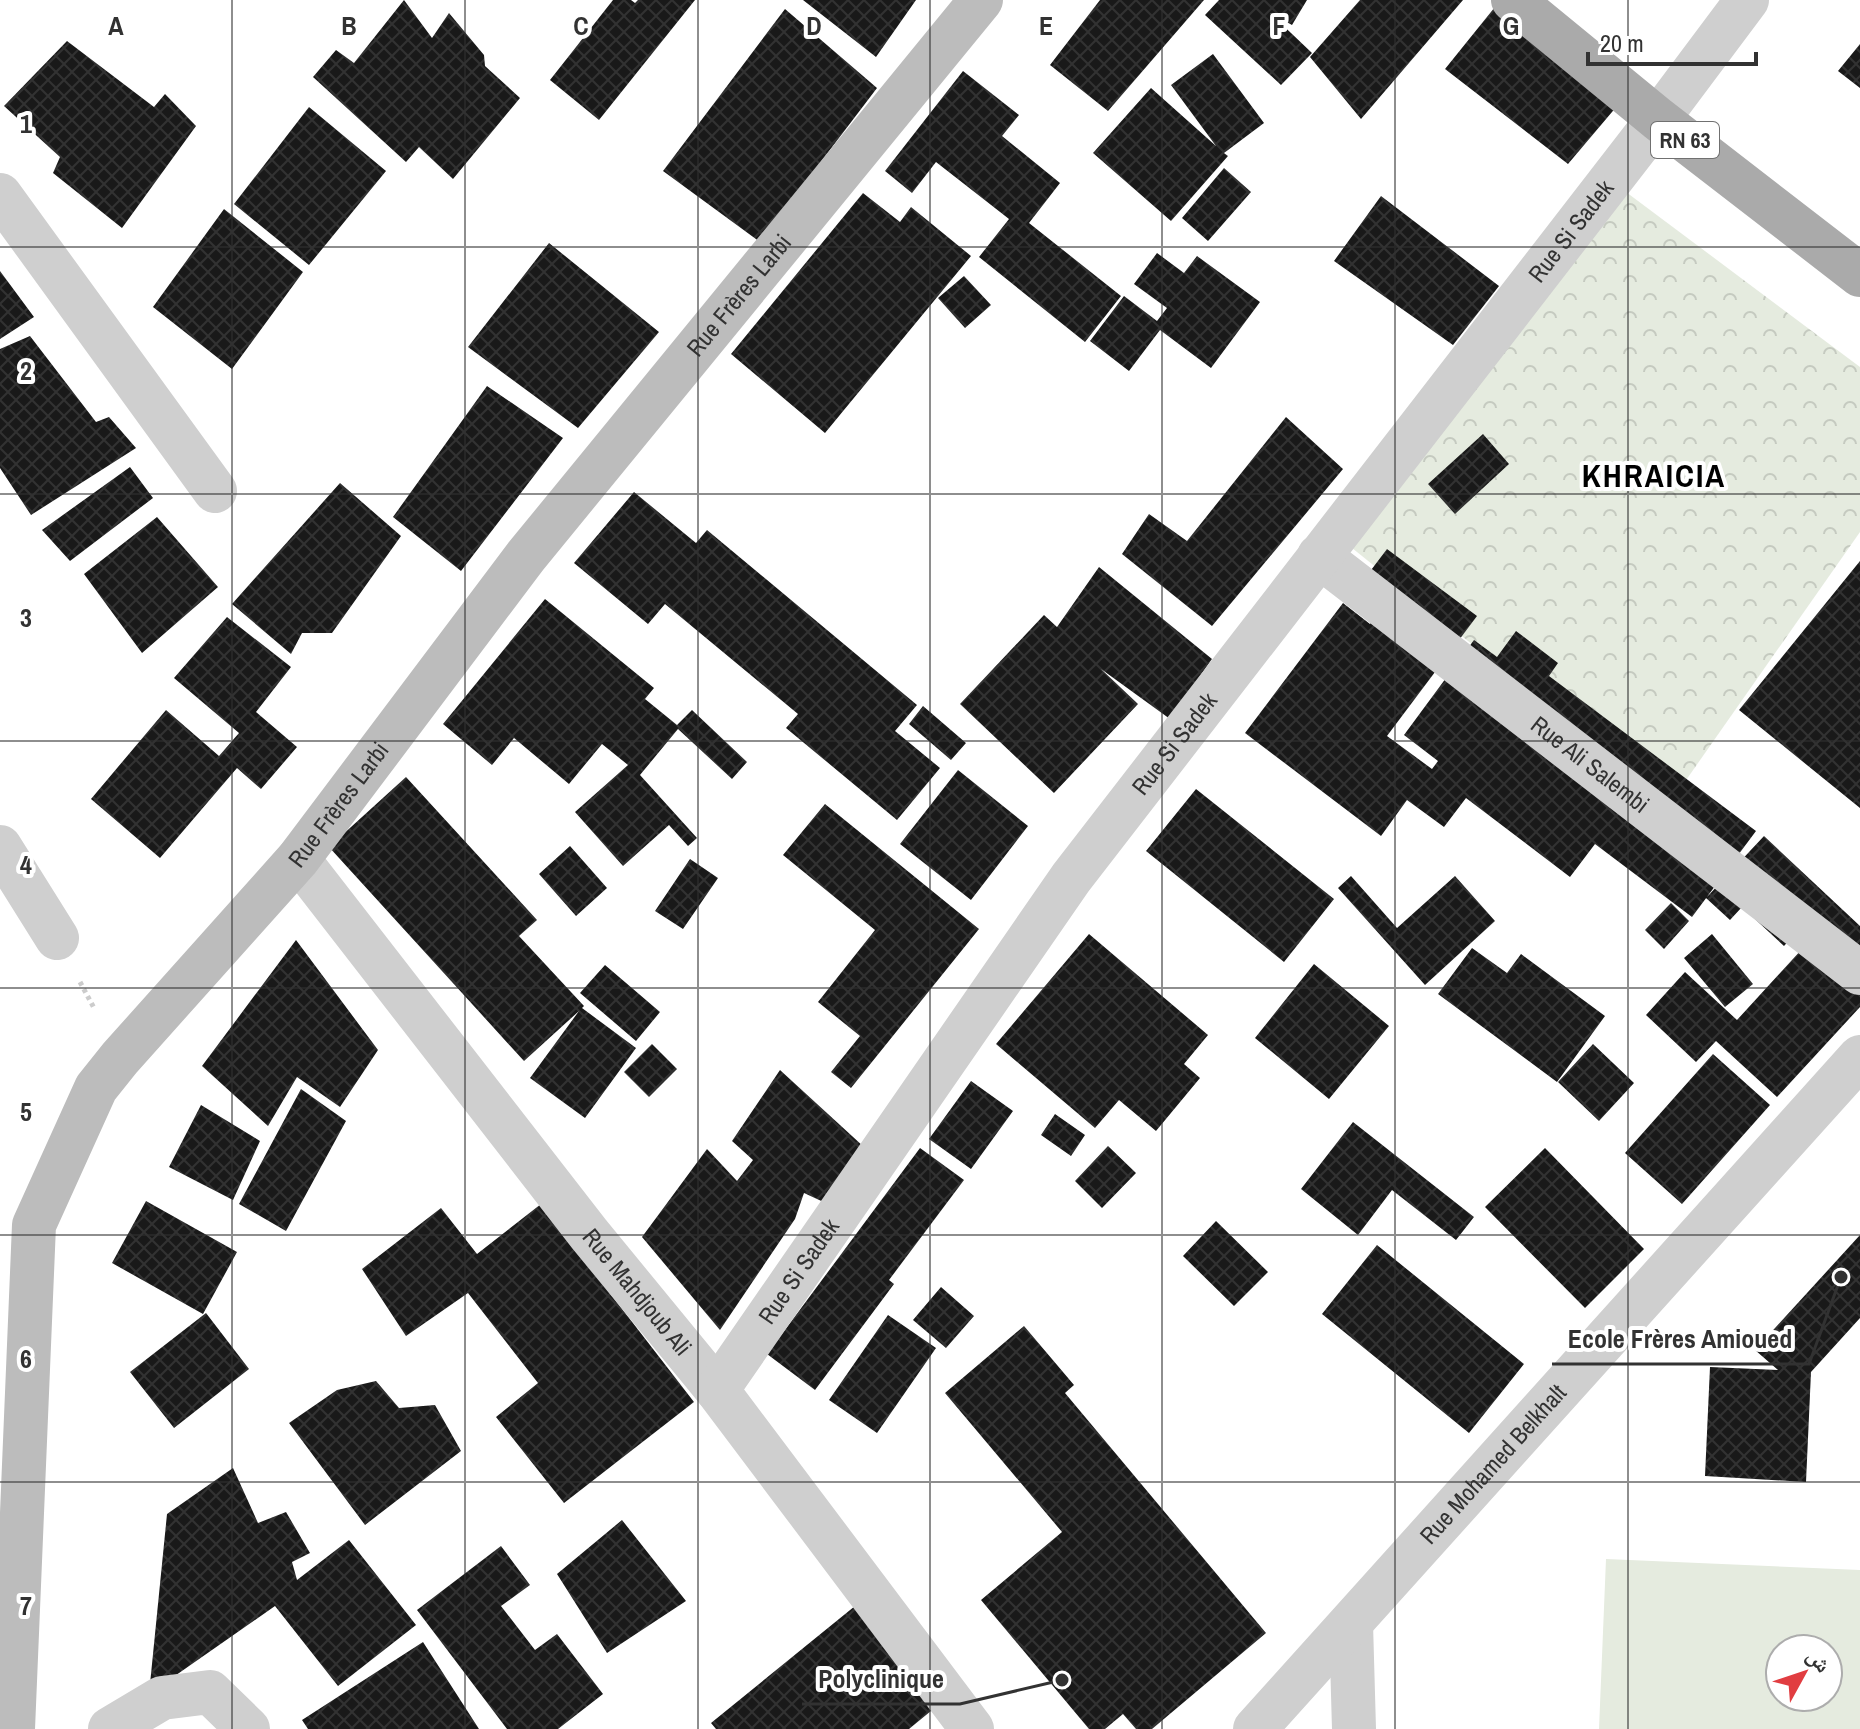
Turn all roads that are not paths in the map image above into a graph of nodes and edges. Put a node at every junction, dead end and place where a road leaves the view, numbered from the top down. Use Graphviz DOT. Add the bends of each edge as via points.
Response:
graph roads {
  1 [pos="981,0"];
  2 [pos="1513,0"];
  3 [pos="1747,0"];
  4 [pos="1658,119"];
  5 [pos="0,195"];
  6 [pos="1860,275"];
  7 [pos="215,491"];
  8 [pos="1319,556"];
  9 [pos="0,847"];
  10 [pos="298,859"];
  11 [pos="57,938"];
  12 [pos="1860,973"];
  13 [pos="1860,1057"];
  14 [pos="717,1390"];
  15 [pos="1351,1623"];
  16 [pos="13,1729"];
  17 [pos="110,1729"];
  18 [pos="248,1729"];
  19 [pos="972,1729"];
  20 [pos="1255,1729"];
  21 [pos="1354,1729"];
  1 -- 10 [label="main road, Rue Frères Larbi" via="526,556"];
  2 -- 4 [label="main road, RN 63"];
  3 -- 4 [label="street, Rue Si Sadek"];
  4 -- 6 [label="main road, RN 63"];
  4 -- 8 [label="street, Rue Si Sadek"];
  5 -- 7 [label="street"];
  8 -- 12 [label="street, Rue Ali Salembi"];
  8 -- 14 [label="street, Rue Si Sadek" via="1071,878"];
  9 -- 11 [label="street"];
  10 -- 14 [label="street, Rue Mahdjoub Ali"];
  10 -- 16 [label="main road, Rue Frères Larbi" via="96,1088 34,1225"];
  13 -- 15 [label="street, Rue Mohamed Belkhalt"];
  14 -- 19 [label="street, Rue Mahdjoub Ali"];
  15 -- 20 [label="street, Rue Mohamed Belkhalt"];
  15 -- 21 [label="street"];
  17 -- 18 [label="street" via="162,1698 210,1692"];
}
